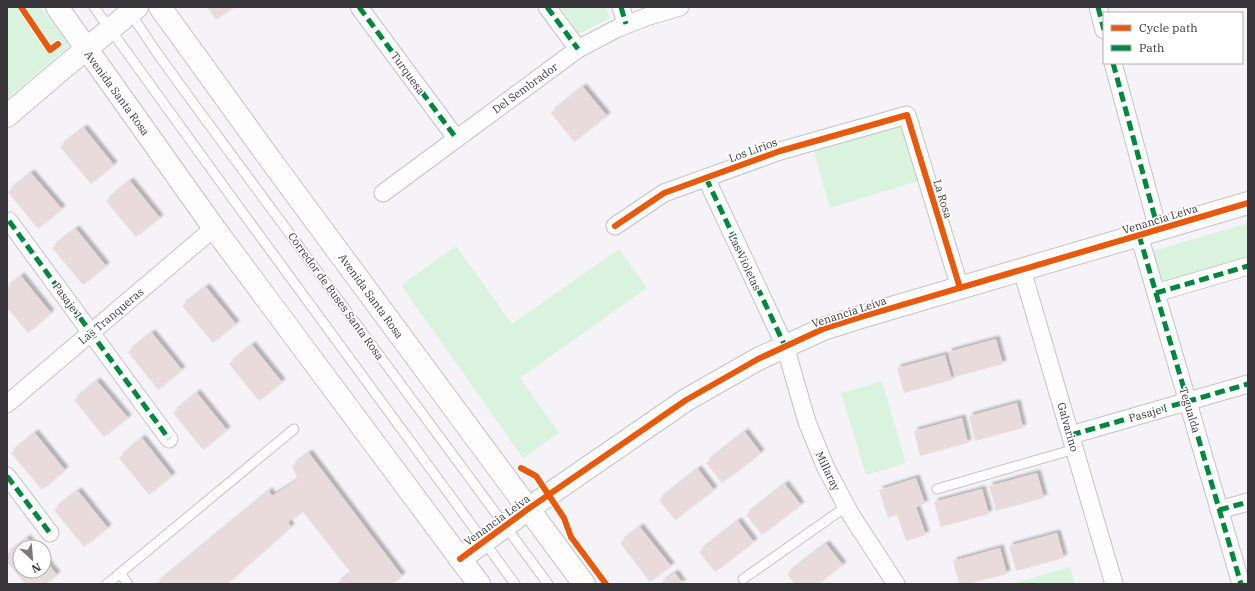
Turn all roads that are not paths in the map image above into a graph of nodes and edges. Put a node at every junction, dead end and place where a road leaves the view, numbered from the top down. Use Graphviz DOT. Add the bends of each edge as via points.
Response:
graph roads {
  1 [pos="57,7"];
  2 [pos="94,7"];
  3 [pos="160,7"];
  4 [pos="359,7"];
  5 [pos="547,7"];
  6 [pos="621,7"];
  7 [pos="680,7"];
  8 [pos="1098,7"];
  9 [pos="131,9"];
  10 [pos="626,24"];
  11 [pos="1103,26"];
  12 [pos="110,28"];
  13 [pos="86,49"];
  14 [pos="578,49"];
  15 [pos="1113,64"];
  16 [pos="907,115"];
  17 [pos="7,116"];
  18 [pos="456,138"];
  19 [pos="706,178"];
  20 [pos="383,193"];
  21 [pos="1248,203"];
  22 [pos="8,221"];
  23 [pos="615,226"];
  24 [pos="214,228"];
  25 [pos="1149,232"];
  26 [pos="1248,266"];
  27 [pos="1022,270"];
  28 [pos="960,288"];
  29 [pos="1156,293"];
  30 [pos="91,332"];
  31 [pos="784,346"];
  32 [pos="1248,384"];
  33 [pos="1188,401"];
  34 [pos="7,404"];
  35 [pos="294,429"];
  36 [pos="169,439"];
  37 [pos="1073,442"];
  38 [pos="7,476"];
  39 [pos="938,489"];
  40 [pos="1248,502"];
  41 [pos="846,506"];
  42 [pos="528,509"];
  43 [pos="1219,510"];
  44 [pos="505,526"];
  45 [pos="50,533"];
  46 [pos="484,542"];
  47 [pos="460,559"];
  48 [pos="120,573"];
  49 [pos="743,579"];
  50 [pos="107,584"];
  51 [pos="128,584"];
  52 [pos="479,584"];
  53 [pos="515,584"];
  54 [pos="548,584"];
  55 [pos="584,584"];
  56 [pos="896,584"];
  57 [pos="1114,584"];
  58 [pos="1241,584"];
  1 -- 13 [label="main road, Avenida Santa Rosa"];
  2 -- 12 [label="lane"];
  3 -- 42 [label="main road, Avenida Santa Rosa"];
  4 -- 18 [label="street, Turquesa"];
  5 -- 14 [label="street"];
  6 -- 10 [label="street"];
  7 -- 10 [label="street, Del Sembrador"];
  8 -- 11 [label="street"];
  9 -- 12 [label="main road"];
  9 -- 44 [label="lane, Corredor de Buses Santa Rosa" via="157,53"];
  10 -- 14 [label="street, Del Sembrador"];
  12 -- 13 [label="main road"];
  12 -- 46 [label="lane"];
  13 -- 17 [label="main road"];
  13 -- 24 [label="main road, Avenida Santa Rosa"];
  14 -- 18 [label="street, Del Sembrador"];
  15 -- 25 [label="street, Tegualda"];
  16 -- 19 [label="street, Los Lirios" via="780,151"];
  16 -- 28 [label="street, La Rosa"];
  18 -- 20 [label="street, Del Sembrador"];
  19 -- 23 [label="street, Los Lirios" via="664,193"];
  19 -- 31 [label="street, Las Violetas"];
  21 -- 25 [label="main road, Venancia Leiva"];
  22 -- 30 [label="street, Pasaje 1"];
  24 -- 30 [label="street, Las Tranqueras"];
  24 -- 47 [label="main road, Avenida Santa Rosa"];
  25 -- 27 [label="main road, Venancia Leiva"];
  25 -- 29 [label="street, Tegualda"];
  26 -- 29 [label="street"];
  27 -- 28 [label="main road, Venancia Leiva"];
  27 -- 37 [label="street, Galvarino"];
  28 -- 31 [label="main road, Venancia Leiva" via="823,329"];
  29 -- 33 [label="street, Tegualda"];
  30 -- 34 [label="street, Las Tranqueras"];
  30 -- 36 [label="street, Pasaje 1"];
  31 -- 41 [label="street, Millaray" via="800,403 816,446"];
  31 -- 42 [label="main road, Venancia Leiva" via="686,400"];
  32 -- 33 [label="street, Pasaje I"];
  33 -- 37 [label="street, Pasaje I"];
  33 -- 43 [label="street, Tegualda"];
  35 -- 48 [label="lane"];
  37 -- 39 [label="lane"];
  37 -- 57 [label="street, Galvarino"];
  38 -- 45 [label="street"];
  40 -- 43 [label="street"];
  41 -- 49 [label="lane"];
  41 -- 56 [label="street, Millaray"];
  42 -- 44 [label="main road, Venancia Leiva"];
  42 -- 55 [label="main road, Avenida Santa Rosa"];
  43 -- 58 [label="street, Tegualda"];
  44 -- 46 [label="main road, Venancia Leiva"];
  44 -- 54 [label="lane, Corredor de Buses Santa Rosa"];
  46 -- 47 [label="main road, Venancia Leiva"];
  46 -- 53 [label="lane"];
  47 -- 52 [label="main road, Avenida Santa Rosa"];
  48 -- 50 [label="lane"];
  48 -- 51 [label="lane"];
}
